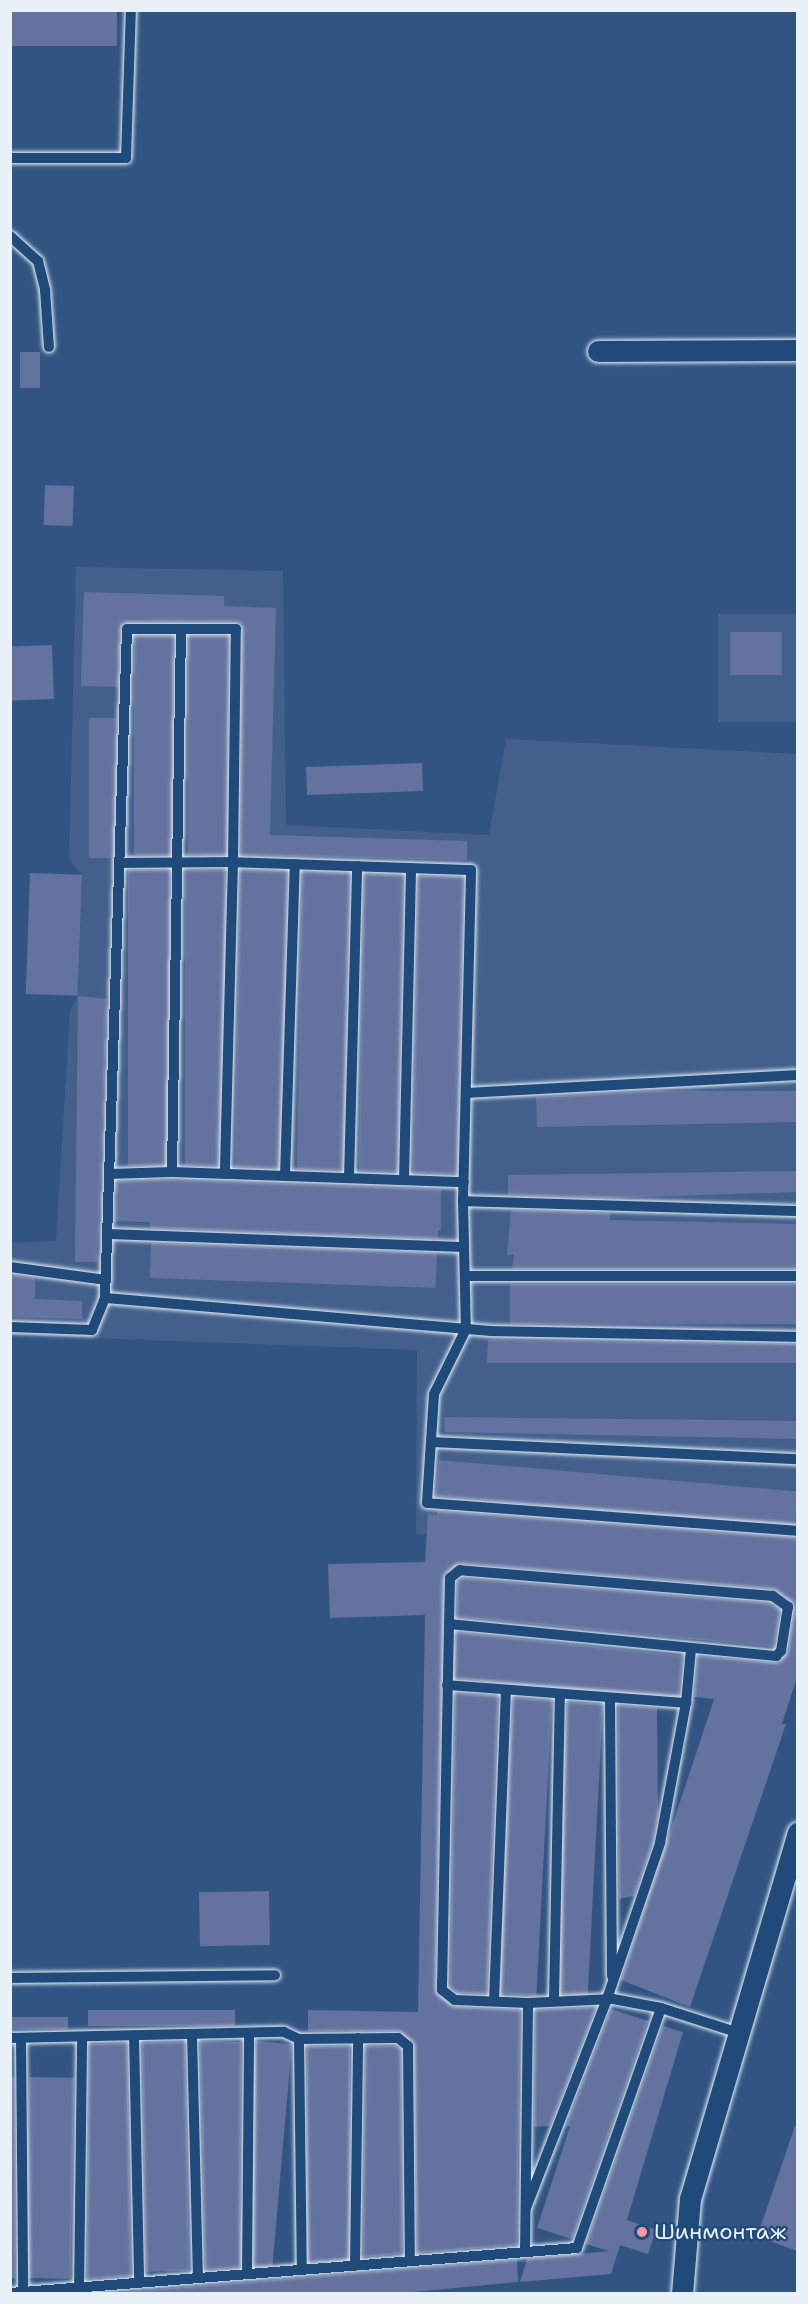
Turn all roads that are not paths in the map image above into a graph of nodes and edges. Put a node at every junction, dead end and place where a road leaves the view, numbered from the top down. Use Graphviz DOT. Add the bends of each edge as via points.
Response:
graph roads {
  1 [pos="131,10"];
  2 [pos="10,158"];
  3 [pos="10,236"];
  4 [pos="49,347"];
  5 [pos="798,350"];
  6 [pos="598,351"];
  7 [pos="182,629"];
  8 [pos="179,862"];
  9 [pos="233,862"];
  10 [pos="119,863"];
  11 [pos="294,864"];
  12 [pos="357,866"];
  13 [pos="411,868"];
  14 [pos="798,1075"];
  15 [pos="466,1093"];
  16 [pos="172,1172"];
  17 [pos="109,1174"];
  18 [pos="225,1174"];
  19 [pos="285,1176"];
  20 [pos="349,1178"];
  21 [pos="404,1180"];
  22 [pos="464,1182"];
  23 [pos="463,1201"];
  24 [pos="798,1211"];
  25 [pos="107,1234"];
  26 [pos="464,1247"];
  27 [pos="10,1267"];
  28 [pos="465,1276"];
  29 [pos="798,1276"];
  30 [pos="106,1280"];
  31 [pos="105,1298"];
  32 [pos="10,1327"];
  33 [pos="466,1329"];
  34 [pos="798,1337"];
  35 [pos="431,1442"];
  36 [pos="798,1459"];
  37 [pos="798,1531"];
  38 [pos="449,1624"];
  39 [pos="690,1649"];
  40 [pos="447,1685"];
  41 [pos="506,1690"];
  42 [pos="560,1694"];
  43 [pos="610,1698"];
  44 [pos="686,1703"];
  45 [pos="798,1833"];
  46 [pos="275,1976"];
  47 [pos="10,1978"];
  48 [pos="612,1986"];
  49 [pos="607,1999"];
  50 [pos="494,2001"];
  51 [pos="554,2001"];
  52 [pos="528,2003"];
  53 [pos="661,2008"];
  54 [pos="249,2033"];
  55 [pos="739,2033"];
  56 [pos="192,2035"];
  57 [pos="134,2036"];
  58 [pos="16,2038"];
  59 [pos="82,2038"];
  60 [pos="358,2038"];
  61 [pos="299,2039"];
  62 [pos="526,2208"];
  63 [pos="525,2252"];
  64 [pos="410,2261"];
  65 [pos="355,2266"];
  66 [pos="302,2270"];
  67 [pos="246,2274"];
  68 [pos="198,2278"];
  69 [pos="139,2283"];
  70 [pos="79,2291"];
  71 [pos="23,2292"];
  72 [pos="10,2293"];
  73 [pos="682,2294"];
  1 -- 2 [label="lane" via="126,158"];
  3 -- 4 [label="lane" via="38,261 45,290"];
  5 -- 6 [label="street"];
  7 -- 8 [label="lane"];
  7 -- 9 [label="lane" via="236,630"];
  7 -- 10 [label="lane" via="127,629"];
  8 -- 9 [label="lane"];
  8 -- 10 [label="lane"];
  8 -- 16 [label="lane"];
  9 -- 11 [label="lane"];
  9 -- 18 [label="lane"];
  10 -- 17 [label="lane"];
  11 -- 12 [label="lane"];
  11 -- 19 [label="lane"];
  12 -- 13 [label="lane"];
  12 -- 20 [label="lane"];
  13 -- 15 [label="lane" via="471,870"];
  13 -- 21 [label="lane"];
  14 -- 15 [label="lane"];
  15 -- 22 [label="lane"];
  16 -- 17 [label="lane"];
  16 -- 18 [label="lane"];
  17 -- 25 [label="lane"];
  18 -- 19 [label="lane"];
  19 -- 20 [label="lane"];
  20 -- 21 [label="lane"];
  21 -- 22 [label="lane"];
  22 -- 23 [label="lane"];
  23 -- 24 [label="lane"];
  23 -- 26 [label="lane"];
  25 -- 26 [label="lane"];
  25 -- 30 [label="lane"];
  26 -- 28 [label="lane"];
  27 -- 30 [label="lane"];
  28 -- 29 [label="lane"];
  28 -- 33 [label="lane"];
  30 -- 31 [label="lane"];
  31 -- 32 [label="lane" via="92,1330"];
  31 -- 33 [label="lane"];
  33 -- 34 [label="lane"];
  33 -- 35 [label="lane" via="434,1394"];
  35 -- 36 [label="lane"];
  35 -- 37 [label="lane" via="427,1503"];
  38 -- 39 [label="lane"];
  38 -- 39 [label="lane" via="450,1578 460,1570 773,1596 788,1607 781,1651 776,1656"];
  38 -- 40 [label="lane"];
  39 -- 44 [label="lane"];
  40 -- 41 [label="lane"];
  40 -- 50 [label="lane" via="442,1990 455,2000"];
  41 -- 42 [label="lane"];
  41 -- 50 [label="lane"];
  42 -- 43 [label="lane"];
  42 -- 51 [label="lane"];
  43 -- 44 [label="lane"];
  43 -- 48 [label="lane"];
  44 -- 48 [label="lane" via="666,1822"];
  45 -- 55 [label="street"];
  46 -- 47 [label="lane"];
  48 -- 49 [label="lane"];
  49 -- 51 [label="lane"];
  49 -- 53 [label="lane"];
  49 -- 62 [label="lane"];
  50 -- 52 [label="lane"];
  51 -- 52 [label="lane"];
  52 -- 62 [label="lane"];
  53 -- 55 [label="lane"];
  53 -- 63 [label="lane" via="581,2244 577,2248"];
  54 -- 56 [label="lane"];
  54 -- 61 [label="lane" via="284,2032"];
  54 -- 67 [label="lane"];
  55 -- 73 [label="street" via="690,2199"];
  56 -- 57 [label="lane"];
  56 -- 68 [label="lane"];
  57 -- 59 [label="lane"];
  57 -- 69 [label="lane"];
  58 -- 59 [label="lane"];
  58 -- 71 [label="lane"];
  59 -- 70 [label="lane"];
  60 -- 61 [label="lane"];
  60 -- 64 [label="lane" via="398,2038 408,2046"];
  60 -- 65 [label="lane"];
  61 -- 66 [label="lane"];
  62 -- 63 [label="lane"];
  63 -- 64 [label="lane"];
  64 -- 65 [label="lane"];
  65 -- 66 [label="lane"];
  66 -- 67 [label="lane"];
  67 -- 68 [label="lane"];
  68 -- 69 [label="lane"];
  69 -- 70 [label="lane"];
  70 -- 71 [label="lane"];
  71 -- 72 [label="lane"];
}
